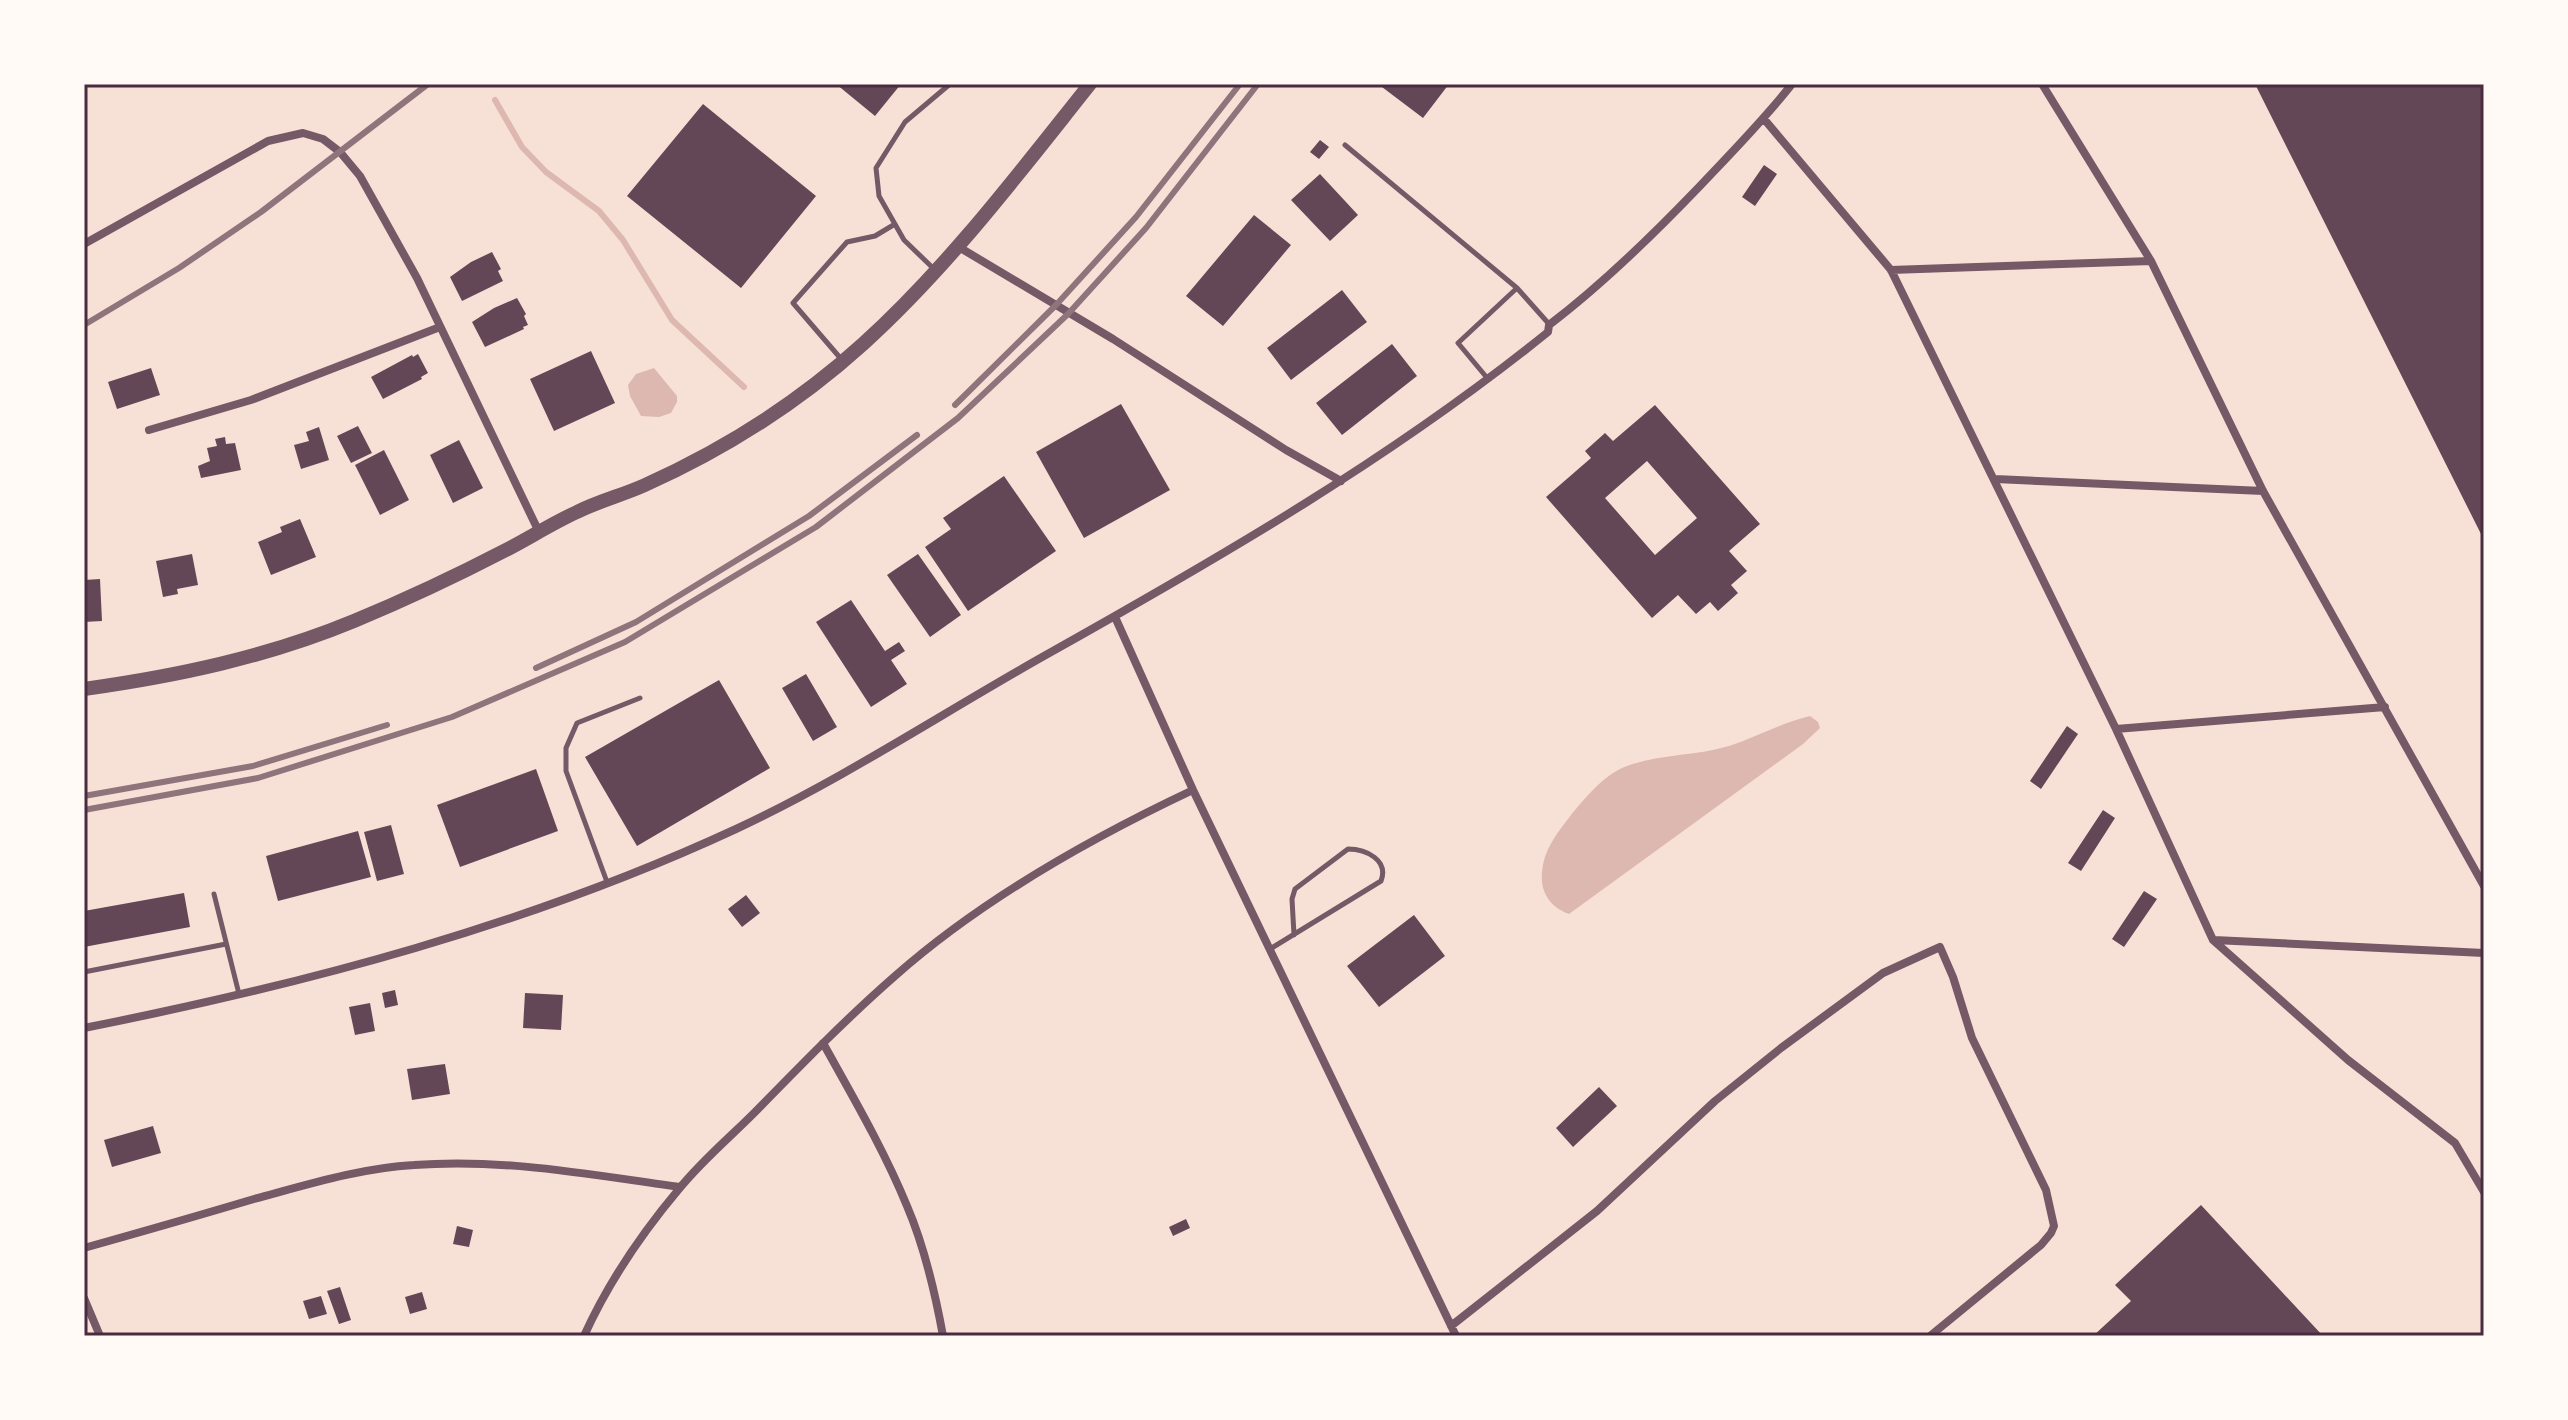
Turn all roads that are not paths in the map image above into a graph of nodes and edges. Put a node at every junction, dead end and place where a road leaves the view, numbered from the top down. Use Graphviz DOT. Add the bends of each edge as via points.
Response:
graph roads {
  1 [pos="950,84"];
  2 [pos="1090,84"];
  3 [pos="1792,84"];
  4 [pos="2042,84"];
  5 [pos="1764,119"];
  6 [pos="1345,145"];
  7 [pos="895,224"];
  8 [pos="84,244"];
  9 [pos="957,246"];
  10 [pos="2151,261"];
  11 [pos="936,270"];
  12 [pos="1891,270"];
  13 [pos="1517,288"];
  14 [pos="1549,325"];
  15 [pos="440,327"];
  16 [pos="843,361"];
  17 [pos="1488,380"];
  18 [pos="149,430"];
  19 [pos="1995,479"];
  20 [pos="1341,481"];
  21 [pos="2263,491"];
  22 [pos="539,532"];
  23 [pos="1115,617"];
  24 [pos="84,689"];
  25 [pos="640,698"];
  26 [pos="2385,707"];
  27 [pos="2116,729"];
  28 [pos="1193,790"];
  29 [pos="607,882"];
  30 [pos="2484,886"];
  31 [pos="214,894"];
  32 [pos="1294,935"];
  33 [pos="2213,940"];
  34 [pos="226,944"];
  35 [pos="1269,950"];
  36 [pos="2484,953"];
  37 [pos="84,972"];
  38 [pos="239,995"];
  39 [pos="84,1028"];
  40 [pos="823,1043"];
  41 [pos="680,1187"];
  42 [pos="2484,1192"];
  43 [pos="84,1248"];
  44 [pos="84,1298"];
  45 [pos="1451,1326"];
  46 [pos="100,1336"];
  47 [pos="584,1336"];
  48 [pos="943,1336"];
  49 [pos="1456,1336"];
  50 [pos="1930,1336"];
  1 -- 7 [label="lane" via="905,122 876,168 879,196"];
  2 -- 9 [label="street"];
  3 -- 5 [label="street"];
  4 -- 10 [label="street"];
  5 -- 12 [label="street"];
  5 -- 14 [label="street" via="1601,284"];
  6 -- 13 [label="lane"];
  7 -- 11 [label="lane"];
  7 -- 16 [label="lane" via="875,236 847,242 793,303"];
  8 -- 15 [label="street" via="268,141 317,135 360,176"];
  9 -- 11 [label="street"];
  9 -- 20 [label="street"];
  10 -- 12 [label="street"];
  10 -- 21 [label="street"];
  11 -- 16 [label="street"];
  12 -- 19 [label="street"];
  13 -- 14 [label="lane"];
  13 -- 17 [label="lane" via="1458,343"];
  14 -- 17 [label="street" via="1548,332"];
  15 -- 18 [label="street" via="251,400"];
  15 -- 22 [label="street"];
  16 -- 22 [label="street" via="778,410 690,463"];
  17 -- 20 [label="street"];
  19 -- 21 [label="street"];
  19 -- 27 [label="street"];
  20 -- 23 [label="street"];
  21 -- 26 [label="street"];
  22 -- 24 [label="street" via="355,621 285,647 202,670"];
  23 -- 28 [label="street"];
  23 -- 29 [label="street" via="777,809"];
  25 -- 29 [label="lane" via="577,723 566,748 566,771"];
  26 -- 27 [label="street"];
  26 -- 30 [label="street"];
  27 -- 33 [label="street"];
  28 -- 35 [label="street"];
  28 -- 40 [label="street" via="1100,836 979,911 897,974"];
  29 -- 38 [label="street" via="433,943"];
  31 -- 34 [label="lane"];
  32 -- 32 [label="lane" via="1381,881 1382,866 1376,858 1348,849 1295,889"];
  32 -- 35 [label="lane"];
  33 -- 36 [label="street"];
  33 -- 42 [label="street" via="2348,1060 2455,1143"];
  34 -- 37 [label="lane"];
  34 -- 38 [label="lane"];
  35 -- 45 [label="street"];
  38 -- 39 [label="street"];
  40 -- 41 [label="street"];
  40 -- 48 [label="street" via="909,1209"];
  41 -- 43 [label="street" via="545,1169 412,1165 307,1184"];
  41 -- 47 [label="street" via="620,1270"];
  44 -- 46 [label="street"];
  45 -- 49 [label="street"];
  45 -- 50 [label="street" via="1597,1211 1715,1101 1781,1048 1883,973 1940,947 1972,1038 2041,1177 2054,1226 2041,1245"];
}
